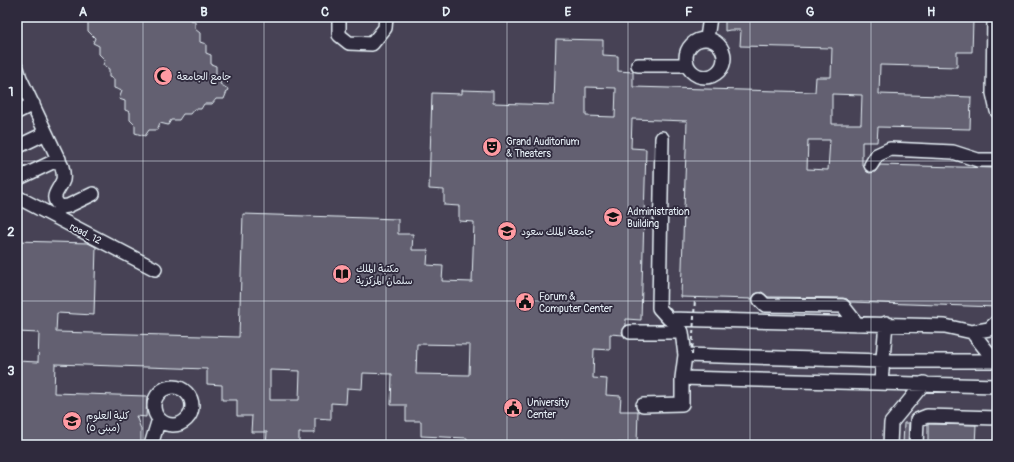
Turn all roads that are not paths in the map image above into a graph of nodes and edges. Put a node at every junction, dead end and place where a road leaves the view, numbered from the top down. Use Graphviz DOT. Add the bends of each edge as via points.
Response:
graph roads {
  1 [pos="340,17"];
  2 [pos="386,17"];
  3 [pos="710,17"];
  4 [pos="994,17"];
  5 [pos="706,38"];
  6 [pos="638,65"];
  7 [pos="687,65"];
  8 [pos="18,75"];
  9 [pos="33,104"];
  10 [pos="997,111"];
  11 [pos="17,112"];
  12 [pos="46,133"];
  13 [pos="662,138"];
  14 [pos="17,147"];
  15 [pos="59,159"];
  16 [pos="997,160"];
  17 [pos="871,165"];
  18 [pos="17,179"];
  19 [pos="93,194"];
  20 [pos="17,197"];
  21 [pos="155,269"];
  22 [pos="760,300"];
  23 [pos="997,322"];
  24 [pos="886,323"];
  25 [pos="857,324"];
  26 [pos="630,332"];
  27 [pos="972,332"];
  28 [pos="688,355"];
  29 [pos="882,361"];
  30 [pos="996,361"];
  31 [pos="682,378"];
  32 [pos="881,382"];
  33 [pos="924,383"];
  34 [pos="997,386"];
  35 [pos="643,406"];
  36 [pos="997,418"];
  37 [pos="159,419"];
  38 [pos="151,445"];
  39 [pos="890,445"];
  40 [pos="916,445"];
  1 -- 2 [label="street" via="339,35 349,43 360,44 372,44 385,28"];
  3 -- 5 [label="street"];
  4 -- 10 [label="street" via="993,93"];
  5 -- 7 [label="street" via="689,46 685,58"];
  5 -- 7 [label="street" via="718,44 724,54 719,71 714,75 702,77 695,75"];
  6 -- 7 [label="street"];
  8 -- 9 [label="street"];
  9 -- 11 [label="street"];
  9 -- 12 [label="street"];
  12 -- 14 [label="street"];
  12 -- 15 [label="street"];
  13 -- 25 [label="street" via="659,308 669,319"];
  15 -- 18 [label="street"];
  15 -- 19 [label="street" via="64,174 55,194 57,203 61,207 68,206"];
  16 -- 17 [label="street" via="978,160 953,152 890,149 876,155"];
  20 -- 21 [label="street, road_12"];
  22 -- 25 [label="street" via="765,305 843,306"];
  23 -- 27 [label="street" via="989,329"];
  24 -- 25 [label="street"];
  24 -- 27 [label="street" via="945,326"];
  24 -- 29 [label="street"];
  26 -- 28 [label="street" via="682,332"];
  27 -- 30 [label="street"];
  28 -- 29 [label="street"];
  28 -- 31 [label="street"];
  29 -- 30 [label="street"];
  29 -- 32 [label="street"];
  31 -- 32 [label="street"];
  31 -- 35 [label="street" via="682,404"];
  32 -- 33 [label="street"];
  33 -- 34 [label="street"];
  33 -- 39 [label="street" via="891,423"];
  36 -- 40 [label="street" via="927,416 917,420"];
  37 -- 38 [label="street"];
}
